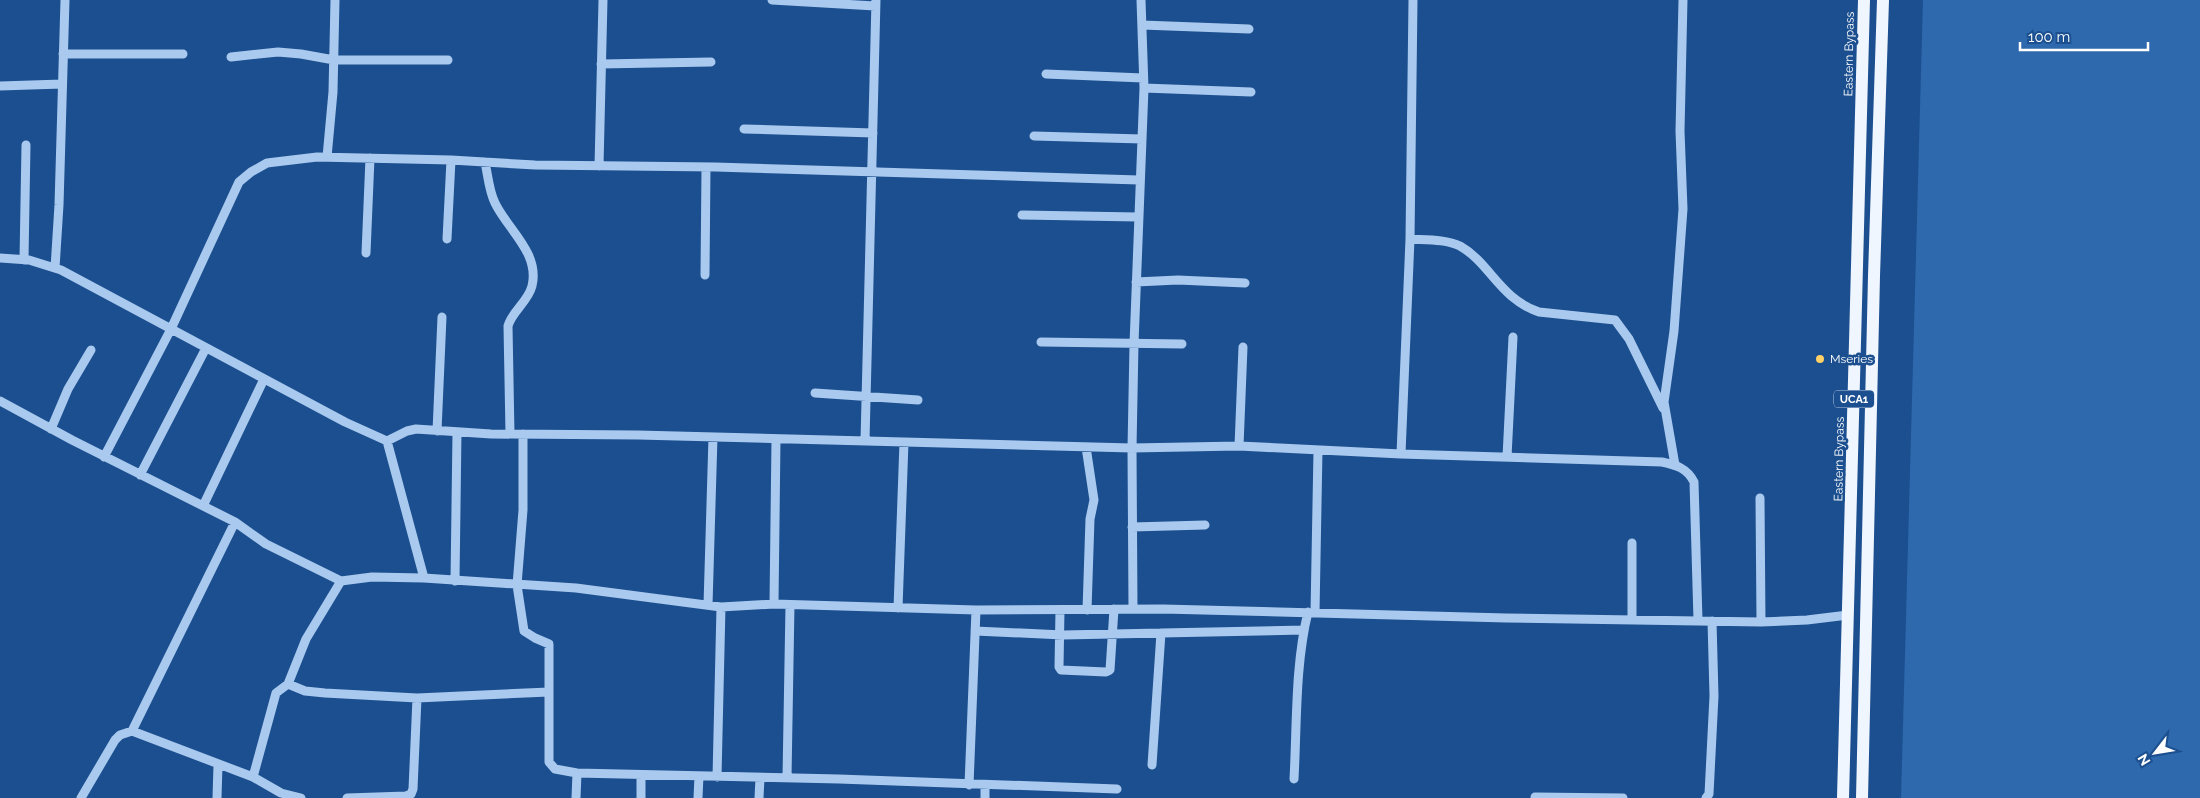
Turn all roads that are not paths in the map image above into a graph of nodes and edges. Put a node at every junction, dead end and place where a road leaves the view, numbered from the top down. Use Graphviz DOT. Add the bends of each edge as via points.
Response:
graph roads {
  1 [pos="65,0"];
  2 [pos="335,0"];
  3 [pos="604,0"];
  4 [pos="772,0"];
  5 [pos="1142,0"];
  6 [pos="1413,0"];
  7 [pos="1683,0"];
  8 [pos="1864,0"];
  9 [pos="1882,0"];
  10 [pos="875,3"];
  11 [pos="1142,25"];
  12 [pos="1249,29"];
  13 [pos="63,54"];
  14 [pos="183,54"];
  15 [pos="231,57"];
  16 [pos="334,60"];
  17 [pos="448,60"];
  18 [pos="711,62"];
  19 [pos="601,64"];
  20 [pos="1046,74"];
  21 [pos="1143,78"];
  22 [pos="62,84"];
  23 [pos="0,86"];
  24 [pos="1144,88"];
  25 [pos="1250,92"];
  26 [pos="744,129"];
  27 [pos="1860,130"];
  28 [pos="1878,132"];
  29 [pos="873,133"];
  30 [pos="1034,136"];
  31 [pos="1142,139"];
  32 [pos="26,145"];
  33 [pos="328,157"];
  34 [pos="370,158"];
  35 [pos="451,160"];
  36 [pos="485,162"];
  37 [pos="599,166"];
  38 [pos="706,167"];
  39 [pos="872,171"];
  40 [pos="1139,180"];
  41 [pos="1022,215"];
  42 [pos="1138,217"];
  43 [pos="1410,238"];
  44 [pos="446,239"];
  45 [pos="366,254"];
  46 [pos="0,258"];
  47 [pos="24,260"];
  48 [pos="55,268"];
  49 [pos="705,275"];
  50 [pos="1136,282"];
  51 [pos="1245,283"];
  52 [pos="442,317"];
  53 [pos="171,329"];
  54 [pos="1513,337"];
  55 [pos="1041,342"];
  56 [pos="1134,344"];
  57 [pos="1182,344"];
  58 [pos="1243,347"];
  59 [pos="206,348"];
  60 [pos="91,350"];
  61 [pos="264,379"];
  62 [pos="815,393"];
  63 [pos="866,396"];
  64 [pos="918,400"];
  65 [pos="0,401"];
  66 [pos="1664,411"];
  67 [pos="51,429"];
  68 [pos="437,431"];
  69 [pos="458,432"];
  70 [pos="510,434"];
  71 [pos="523,434"];
  72 [pos="713,437"];
  73 [pos="776,439"];
  74 [pos="387,441"];
  75 [pos="865,441"];
  76 [pos="904,442"];
  77 [pos="1239,446"];
  78 [pos="1086,447"];
  79 [pos="1132,448"];
  80 [pos="1318,450"];
  81 [pos="1401,454"];
  82 [pos="104,457"];
  83 [pos="1507,457"];
  84 [pos="1675,465"];
  85 [pos="140,475"];
  86 [pos="1760,498"];
  87 [pos="203,506"];
  88 [pos="235,522"];
  89 [pos="1206,525"];
  90 [pos="1132,527"];
  91 [pos="1632,543"];
  92 [pos="424,578"];
  93 [pos="341,581"];
  94 [pos="455,581"];
  95 [pos="517,585"];
  96 [pos="774,604"];
  97 [pos="790,605"];
  98 [pos="708,606"];
  99 [pos="720,607"];
  100 [pos="898,608"];
  101 [pos="1114,609"];
  102 [pos="1133,609"];
  103 [pos="976,610"];
  104 [pos="1060,610"];
  105 [pos="1087,610"];
  106 [pos="1312,612"];
  107 [pos="1848,615"];
  108 [pos="1632,619"];
  109 [pos="1698,620"];
  110 [pos="1712,621"];
  111 [pos="1760,622"];
  112 [pos="1304,630"];
  113 [pos="975,631"];
  114 [pos="1161,632"];
  115 [pos="1113,634"];
  116 [pos="1059,635"];
  117 [pos="288,684"];
  118 [pos="549,692"];
  119 [pos="417,698"];
  120 [pos="132,732"];
  121 [pos="218,765"];
  122 [pos="1152,765"];
  123 [pos="577,773"];
  124 [pos="642,775"];
  125 [pos="700,776"];
  126 [pos="717,776"];
  127 [pos="253,778"];
  128 [pos="760,778"];
  129 [pos="787,778"];
  130 [pos="1294,779"];
  131 [pos="969,785"];
  132 [pos="985,786"];
  133 [pos="1082,788"];
  134 [pos="1117,789"];
  135 [pos="280,796"];
  136 [pos="380,797"];
  137 [pos="1535,797"];
  138 [pos="81,798"];
  139 [pos="217,798"];
  140 [pos="301,798"];
  141 [pos="347,798"];
  142 [pos="576,798"];
  143 [pos="641,798"];
  144 [pos="698,798"];
  145 [pos="759,798"];
  146 [pos="985,798"];
  147 [pos="1082,798"];
  148 [pos="1623,798"];
  149 [pos="1706,798"];
  150 [pos="1843,798"];
  151 [pos="1862,798"];
  1 -- 13 [label="street"];
  2 -- 16 [label="street"];
  3 -- 19 [label="street"];
  4 -- 10 [label="street"];
  5 -- 11 [label="street"];
  6 -- 43 [label="street"];
  7 -- 66 [label="street" via="1680,131 1683,209"];
  8 -- 27 [label="main road, Eastern Bypass / UCA1"];
  9 -- 28 [label="main road, UCA1"];
  10 -- 29 [label="street"];
  11 -- 12 [label="street"];
  11 -- 21 [label="street"];
  13 -- 14 [label="street"];
  13 -- 22 [label="street"];
  15 -- 16 [label="street" via="278,52"];
  16 -- 17 [label="street"];
  16 -- 33 [label="street"];
  18 -- 19 [label="street"];
  19 -- 37 [label="street"];
  20 -- 21 [label="street"];
  21 -- 24 [label="street"];
  22 -- 23 [label="street"];
  22 -- 48 [label="street"];
  24 -- 25 [label="street"];
  24 -- 31 [label="street"];
  26 -- 29 [label="street"];
  27 -- 28 [label="main road"];
  27 -- 107 [label="main road, Eastern Bypass / UCA1"];
  28 -- 151 [label="main road, UCA1"];
  29 -- 39 [label="street"];
  30 -- 31 [label="street"];
  31 -- 40 [label="street"];
  32 -- 47 [label="street"];
  33 -- 34 [label="street"];
  33 -- 53 [label="street" via="267,164 239,182"];
  34 -- 35 [label="street"];
  34 -- 45 [label="street"];
  35 -- 36 [label="street"];
  35 -- 44 [label="street"];
  36 -- 37 [label="street"];
  36 -- 70 [label="street" via="491,192 526,249 533,279 530,292 508,326"];
  37 -- 38 [label="street"];
  38 -- 39 [label="street"];
  38 -- 49 [label="street"];
  39 -- 40 [label="street"];
  39 -- 63 [label="street"];
  40 -- 42 [label="street"];
  41 -- 42 [label="street"];
  42 -- 50 [label="street"];
  43 -- 66 [label="street" via="1460,247 1502,288 1539,312 1615,320 1629,339"];
  43 -- 81 [label="street"];
  46 -- 47 [label="street"];
  47 -- 48 [label="street"];
  48 -- 53 [label="street"];
  50 -- 51 [label="street"];
  50 -- 56 [label="street"];
  52 -- 68 [label="street"];
  53 -- 59 [label="street"];
  53 -- 82 [label="street"];
  54 -- 83 [label="street"];
  55 -- 56 [label="street"];
  56 -- 57 [label="street"];
  56 -- 79 [label="street"];
  58 -- 77 [label="street"];
  59 -- 61 [label="street"];
  59 -- 85 [label="street"];
  60 -- 67 [label="street" via="68,389"];
  61 -- 74 [label="street"];
  61 -- 87 [label="street"];
  62 -- 63 [label="street"];
  63 -- 64 [label="street"];
  63 -- 75 [label="street"];
  65 -- 67 [label="street"];
  66 -- 84 [label="street"];
  67 -- 82 [label="street"];
  68 -- 69 [label="street"];
  68 -- 74 [label="street" via="407,431"];
  69 -- 70 [label="street"];
  69 -- 94 [label="street"];
  70 -- 71 [label="street"];
  71 -- 72 [label="street"];
  71 -- 95 [label="street" via="523,510"];
  72 -- 73 [label="street"];
  72 -- 98 [label="street"];
  73 -- 75 [label="street"];
  73 -- 96 [label="street"];
  74 -- 92 [label="street"];
  75 -- 76 [label="street"];
  76 -- 78 [label="street"];
  76 -- 100 [label="street"];
  77 -- 79 [label="street"];
  77 -- 80 [label="street"];
  78 -- 79 [label="street"];
  78 -- 105 [label="street" via="1094,500 1090,519"];
  79 -- 90 [label="street"];
  80 -- 81 [label="street"];
  80 -- 106 [label="street"];
  81 -- 83 [label="street"];
  82 -- 85 [label="street"];
  83 -- 84 [label="street"];
  84 -- 109 [label="street" via="1689,472 1694,482"];
  85 -- 87 [label="street"];
  86 -- 111 [label="street"];
  87 -- 88 [label="street"];
  88 -- 93 [label="street" via="266,544"];
  88 -- 120 [label="street"];
  89 -- 90 [label="street"];
  90 -- 102 [label="street"];
  91 -- 108 [label="street"];
  92 -- 93 [label="street" via="372,577"];
  92 -- 94 [label="street"];
  93 -- 117 [label="street" via="306,638"];
  94 -- 95 [label="street"];
  95 -- 98 [label="street" via="576,588"];
  95 -- 118 [label="street" via="524,631 549,644"];
  96 -- 97 [label="street"];
  96 -- 99 [label="street"];
  97 -- 100 [label="street"];
  97 -- 129 [label="street"];
  98 -- 99 [label="street"];
  99 -- 126 [label="street"];
  100 -- 103 [label="street"];
  101 -- 102 [label="street"];
  101 -- 105 [label="street"];
  101 -- 115 [label="street"];
  102 -- 106 [label="street"];
  103 -- 104 [label="street"];
  103 -- 113 [label="street"];
  104 -- 105 [label="street"];
  104 -- 116 [label="street"];
  106 -- 108 [label="street"];
  106 -- 112 [label="street"];
  107 -- 111 [label="street"];
  107 -- 150 [label="main road, Eastern Bypass / UCA1"];
  108 -- 109 [label="street"];
  109 -- 110 [label="street"];
  110 -- 111 [label="street"];
  110 -- 149 [label="street" via="1714,726 1709,794"];
  112 -- 114 [label="street"];
  112 -- 130 [label="street"];
  113 -- 116 [label="street"];
  113 -- 131 [label="street"];
  114 -- 115 [label="street"];
  114 -- 122 [label="street"];
  115 -- 116 [label="street"];
  115 -- 116 [label="street" via="1110,670 1106,672 1061,670"];
  117 -- 119 [label="street" via="325,694"];
  117 -- 127 [label="street" via="276,693"];
  118 -- 119 [label="street"];
  118 -- 123 [label="street" via="549,762 555,769"];
  119 -- 136 [label="street" via="413,789 406,796"];
  120 -- 121 [label="street"];
  120 -- 138 [label="street" via="114,740"];
  121 -- 127 [label="street"];
  121 -- 139 [label="street"];
  123 -- 124 [label="street"];
  123 -- 142 [label="street"];
  124 -- 125 [label="street"];
  124 -- 143 [label="street"];
  125 -- 126 [label="street"];
  125 -- 144 [label="street"];
  126 -- 128 [label="street"];
  127 -- 135 [label="street"];
  128 -- 129 [label="street"];
  128 -- 145 [label="street"];
  129 -- 131 [label="street"];
  131 -- 132 [label="street"];
  132 -- 133 [label="street"];
  132 -- 146 [label="street"];
  133 -- 134 [label="street"];
  133 -- 147 [label="street"];
  135 -- 140 [label="street"];
  136 -- 141 [label="street"];
  137 -- 148 [label="street"];
}
